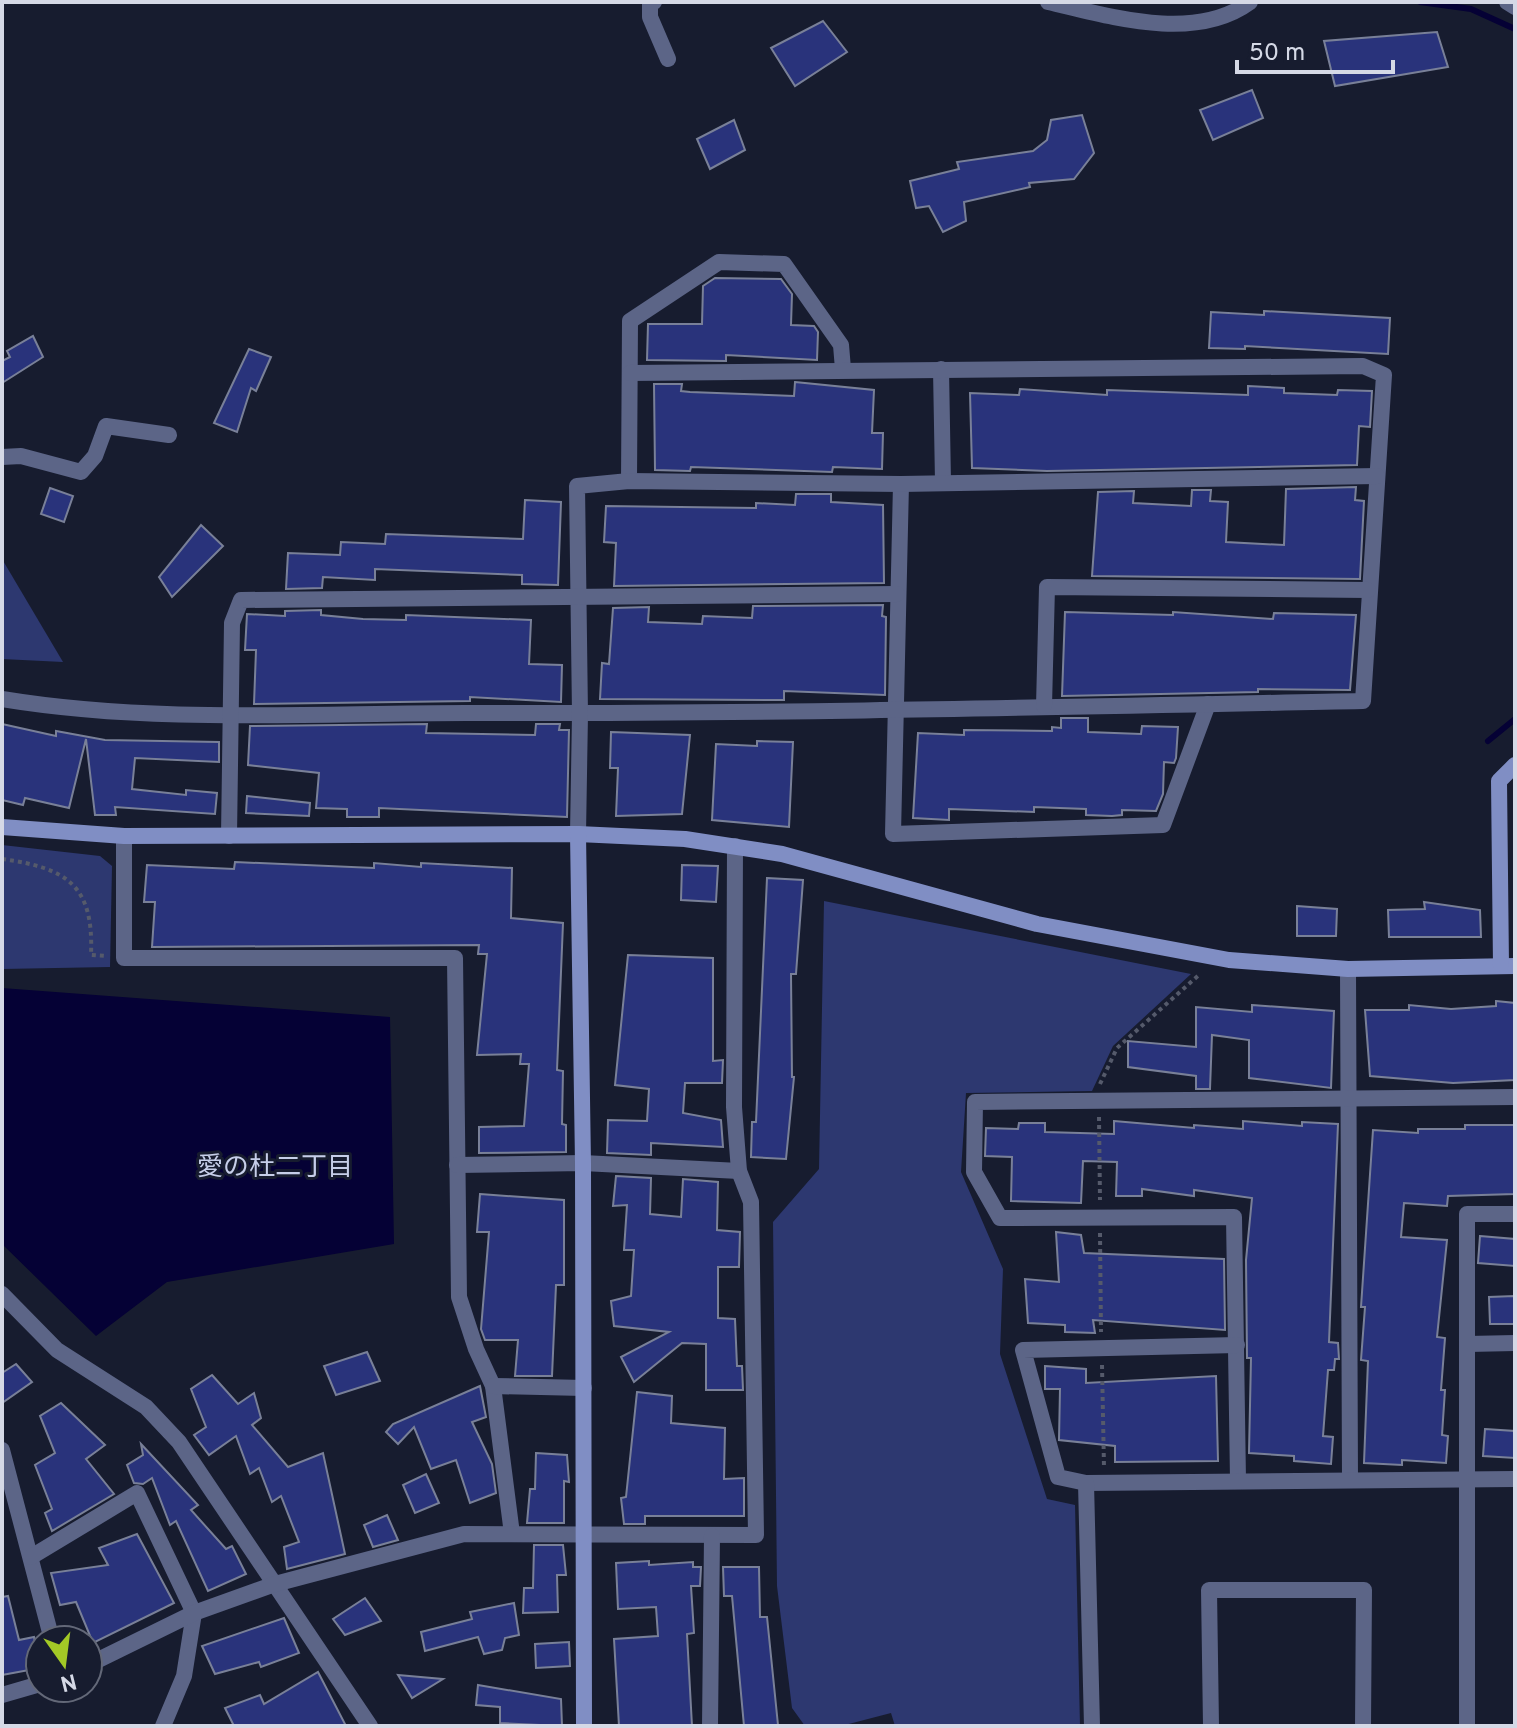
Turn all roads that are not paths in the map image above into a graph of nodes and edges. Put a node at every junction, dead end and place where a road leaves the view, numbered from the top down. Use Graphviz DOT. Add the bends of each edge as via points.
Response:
graph roads {
  1 [pos="654,2"];
  2 [pos="1048,2"];
  3 [pos="1250,2"];
  4 [pos="1507,2"];
  5 [pos="1515,7"];
  6 [pos="668,59"];
  7 [pos="843,369"];
  8 [pos="941,369"];
  9 [pos="630,373"];
  10 [pos="169,435"];
  11 [pos="2,457"];
  12 [pos="1377,476"];
  13 [pos="629,481"];
  14 [pos="943,482"];
  15 [pos="901,484"];
  16 [pos="1368,590"];
  17 [pos="897,594"];
  18 [pos="576,597"];
  19 [pos="2,699"];
  20 [pos="1208,704"];
  21 [pos="1044,706"];
  22 [pos="896,708"];
  23 [pos="231,713"];
  24 [pos="580,714"];
  25 [pos="1515,765"];
  26 [pos="2,827"];
  27 [pos="578,834"];
  28 [pos="124,836"];
  29 [pos="229,836"];
  30 [pos="735,846"];
  31 [pos="1508,966"];
  32 [pos="1348,969"];
  33 [pos="1515,1097"];
  34 [pos="1346,1098"];
  35 [pos="583,1163"];
  36 [pos="457,1165"];
  37 [pos="739,1171"];
  38 [pos="1515,1214"];
  39 [pos="2,1294"];
  40 [pos="1515,1343"];
  41 [pos="1468,1344"];
  42 [pos="1237,1345"];
  43 [pos="493,1386"];
  44 [pos="584,1388"];
  45 [pos="2,1450"];
  46 [pos="5,1469"];
  47 [pos="1469,1479"];
  48 [pos="1515,1479"];
  49 [pos="1238,1480"];
  50 [pos="1350,1480"];
  51 [pos="1086,1483"];
  52 [pos="512,1534"];
  53 [pos="712,1536"];
  54 [pos="585,1537"];
  55 [pos="31,1557"];
  56 [pos="275,1584"];
  57 [pos="194,1613"];
  58 [pos="48,1624"];
  59 [pos="104,1657"];
  60 [pos="24,1689"];
  61 [pos="2,1695"];
  62 [pos="163,1726"];
  63 [pos="370,1726"];
  64 [pos="584,1726"];
  65 [pos="710,1726"];
  66 [pos="1092,1726"];
  67 [pos="1211,1726"];
  68 [pos="1363,1726"];
  69 [pos="1467,1726"];
  1 -- 6 [label="street" via="650,17"];
  2 -- 3 [label="street" via="1128,20 1163,22 1220,16"];
  4 -- 5 [label="street"];
  7 -- 8 [label="street"];
  7 -- 9 [label="street"];
  7 -- 9 [label="street" via="841,345 784,264 719,262 630,321"];
  8 -- 12 [label="street" via="1363,366 1384,375"];
  8 -- 14 [label="street"];
  9 -- 13 [label="street"];
  10 -- 11 [label="street" via="106,426 95,456 81,472 21,456"];
  12 -- 14 [label="street"];
  12 -- 16 [label="street"];
  13 -- 15 [label="street"];
  13 -- 18 [label="street" via="577,486"];
  14 -- 15 [label="street"];
  15 -- 17 [label="street"];
  16 -- 20 [label="street" via="1363,701"];
  16 -- 21 [label="street" via="1047,587"];
  17 -- 18 [label="street"];
  17 -- 22 [label="street"];
  18 -- 23 [label="street" via="241,600 232,623"];
  18 -- 24 [label="street"];
  19 -- 23 [label="street" via="81,710"];
  20 -- 21 [label="street"];
  20 -- 22 [label="street" via="1163,825 893,834"];
  21 -- 22 [label="street"];
  22 -- 24 [label="street"];
  23 -- 24 [label="street"];
  23 -- 29 [label="street"];
  24 -- 27 [label="street"];
  25 -- 31 [label="street" via="1499,781"];
  26 -- 28 [label="street"];
  27 -- 29 [label="street"];
  27 -- 30 [label="street"];
  27 -- 35 [label="street"];
  28 -- 29 [label="street"];
  28 -- 36 [label="street" via="124,958 455,958"];
  30 -- 32 [label="street" via="782,854 1037,924 1218,958"];
  30 -- 37 [label="street" via="734,1107"];
  31 -- 32 [label="street"];
  32 -- 34 [label="street"];
  33 -- 34 [label="street"];
  34 -- 42 [label="street" via="975,1102 974,1172 1000,1218 1234,1217"];
  34 -- 50 [label="street"];
  35 -- 36 [label="street"];
  35 -- 37 [label="street"];
  35 -- 44 [label="street"];
  36 -- 43 [label="street" via="459,1297"];
  37 -- 53 [label="street" via="751,1202 756,1535"];
  38 -- 41 [label="street" via="1467,1214"];
  39 -- 56 [label="street" via="57,1350 146,1407 179,1442"];
  40 -- 41 [label="street"];
  41 -- 47 [label="street"];
  42 -- 49 [label="street"];
  42 -- 51 [label="street" via="1023,1350 1058,1477"];
  43 -- 44 [label="street"];
  43 -- 52 [label="street"];
  44 -- 54 [label="street"];
  45 -- 46 [label="street"];
  46 -- 55 [label="street"];
  47 -- 48 [label="street"];
  47 -- 50 [label="street"];
  47 -- 69 [label="street"];
  49 -- 50 [label="street"];
  49 -- 51 [label="street"];
  51 -- 66 [label="street"];
  52 -- 54 [label="street"];
  52 -- 56 [label="street" via="464,1534"];
  53 -- 54 [label="street"];
  53 -- 65 [label="street"];
  54 -- 64 [label="street"];
  55 -- 57 [label="street" via="137,1493"];
  55 -- 58 [label="street"];
  56 -- 57 [label="street"];
  56 -- 63 [label="street"];
  57 -- 59 [label="street"];
  57 -- 62 [label="street" via="184,1676"];
  60 -- 61 [label="street"];
  67 -- 68 [label="street" via="1209,1590 1364,1590"];
}
